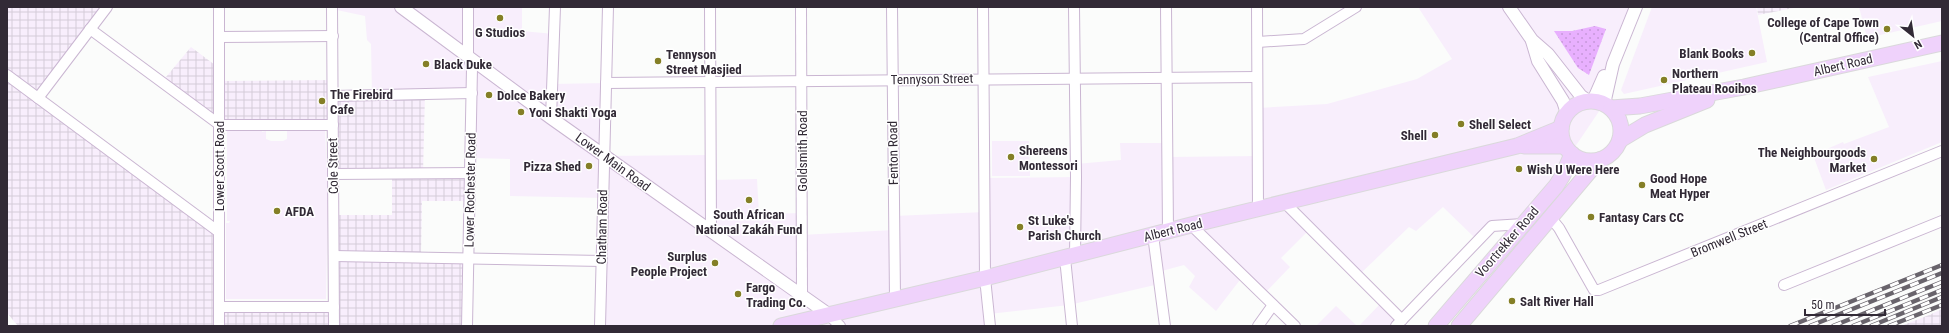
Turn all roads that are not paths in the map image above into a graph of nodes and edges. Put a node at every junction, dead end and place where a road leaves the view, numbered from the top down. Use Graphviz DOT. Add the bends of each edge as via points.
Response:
graph roads {
  1 [pos="107,7"];
  2 [pos="219,7"];
  3 [pos="332,7"];
  4 [pos="401,7"];
  5 [pos="468,7"];
  6 [pos="555,7"];
  7 [pos="608,7"];
  8 [pos="710,7"];
  9 [pos="801,7"];
  10 [pos="892,7"];
  11 [pos="983,7"];
  12 [pos="1074,7"];
  13 [pos="1166,7"];
  14 [pos="1257,7"];
  15 [pos="1356,7"];
  16 [pos="1509,7"];
  17 [pos="1636,7"];
  18 [pos="90,30"];
  19 [pos="333,36"];
  20 [pos="219,37"];
  21 [pos="1532,40"];
  22 [pos="1258,42"];
  23 [pos="1942,43"];
  24 [pos="468,55"];
  25 [pos="7,75"];
  26 [pos="1257,77"];
  27 [pos="1074,78"];
  28 [pos="1166,78"];
  29 [pos="983,79"];
  30 [pos="893,80"];
  31 [pos="801,81"];
  32 [pos="710,82"];
  33 [pos="606,84"];
  34 [pos="1744,87"];
  35 [pos="472,93"];
  36 [pos="333,96"];
  37 [pos="38,98"];
  38 [pos="1599,104"];
  39 [pos="1567,113"];
  40 [pos="551,118"];
  41 [pos="220,125"];
  42 [pos="333,125"];
  43 [pos="1561,128"];
  44 [pos="1620,140"];
  45 [pos="1517,146"];
  46 [pos="1568,150"];
  47 [pos="1942,151"];
  48 [pos="604,156"];
  49 [pos="1599,160"];
  50 [pos="334,174"];
  51 [pos="470,174"];
  52 [pos="1284,202"];
  53 [pos="1258,209"];
  54 [pos="1550,217"];
  55 [pos="1942,221"];
  56 [pos="1523,224"];
  57 [pos="1191,225"];
  58 [pos="1168,231"];
  59 [pos="219,232"];
  60 [pos="711,232"];
  61 [pos="1153,235"];
  62 [pos="334,256"];
  63 [pos="1070,256"];
  64 [pos="469,258"];
  65 [pos="602,261"];
  66 [pos="984,278"];
  67 [pos="1784,285"];
  68 [pos="802,294"];
  69 [pos="895,298"];
  70 [pos="1273,305"];
  71 [pos="219,307"];
  72 [pos="334,307"];
  73 [pos="828,314"];
  74 [pos="1399,323"];
  75 [pos="1460,325"];
  76 [pos="219,326"];
  77 [pos="334,326"];
  78 [pos="467,326"];
  79 [pos="600,326"];
  80 [pos="781,326"];
  81 [pos="840,326"];
  82 [pos="990,326"];
  83 [pos="1072,326"];
  84 [pos="1165,326"];
  85 [pos="1258,326"];
  86 [pos="1295,326"];
  87 [pos="1436,326"];
  1 -- 18 [label="street"];
  2 -- 20 [label="street, Lower Scott Road"];
  3 -- 19 [label="street, Cole Street"];
  4 -- 24 [label="street, Lower Main Road"];
  5 -- 24 [label="street, Lower Rochester Road"];
  6 -- 40 [label="street"];
  7 -- 33 [label="street, Chatham Road"];
  8 -- 32 [label="street"];
  9 -- 31 [label="street, Goldsmith Road"];
  10 -- 30 [label="street, Fenton Road"];
  11 -- 29 [label="street"];
  12 -- 27 [label="street"];
  13 -- 28 [label="street"];
  14 -- 22 [label="street"];
  15 -- 22 [label="street" via="1304,39"];
  16 -- 21 [label="street"];
  17 -- 38 [label="street" via="1613,64 1604,75"];
  18 -- 37 [label="street"];
  18 -- 41 [label="street"];
  19 -- 20 [label="street"];
  19 -- 36 [label="street, Cole Street"];
  20 -- 41 [label="street, Lower Scott Road"];
  21 -- 38 [label="street" via="1548,54 1581,96"];
  21 -- 39 [label="street" via="1538,60 1563,101"];
  22 -- 26 [label="street"];
  23 -- 34 [label="main road, Albert Road"];
  24 -- 35 [label="street, Lower Rochester Road" via="472,68"];
  24 -- 40 [label="street, Lower Main Road"];
  25 -- 37 [label="street"];
  26 -- 28 [label="street, Tennyson Street"];
  26 -- 53 [label="street"];
  27 -- 28 [label="street, Tennyson Street"];
  27 -- 29 [label="street, Tennyson Street"];
  27 -- 63 [label="street"];
  28 -- 58 [label="street"];
  29 -- 30 [label="street, Tennyson Street"];
  29 -- 66 [label="street"];
  30 -- 31 [label="street, Tennyson Street"];
  30 -- 69 [label="street, Fenton Road"];
  31 -- 32 [label="street, Tennyson Street"];
  31 -- 68 [label="street, Goldsmith Road"];
  32 -- 33 [label="street, Tennyson Street"];
  32 -- 60 [label="street"];
  33 -- 48 [label="street, Chatham Road"];
  34 -- 38 [label="main road, Albert Road" via="1640,106"];
  34 -- 44 [label="main road, Albert Road" via="1645,124"];
  35 -- 36 [label="street"];
  35 -- 51 [label="street, Lower Rochester Road"];
  36 -- 42 [label="street, Cole Street"];
  37 -- 59 [label="street"];
  38 -- 39 [label="main road" via="1576,105"];
  38 -- 44 [label="main road" via="1620,123"];
  39 -- 43 [label="main road"];
  40 -- 48 [label="street, Lower Main Road"];
  41 -- 42 [label="street"];
  41 -- 59 [label="street, Lower Scott Road"];
  42 -- 50 [label="street, Cole Street"];
  43 -- 45 [label="main road, Albert Road"];
  43 -- 46 [label="main road" via="1561,137"];
  44 -- 49 [label="main road" via="1610,155"];
  45 -- 46 [label="main road, Albert Road"];
  45 -- 52 [label="main road, Albert Road"];
  46 -- 49 [label="main road" via="1580,159"];
  46 -- 56 [label="main road, Voortrekker Road" via="1564,175"];
  47 -- 54 [label="street, Bromwell Street" via="1599,290 1594,290 1559,228"];
  48 -- 60 [label="street, Lower Main Road"];
  48 -- 65 [label="street, Chatham Road"];
  49 -- 54 [label="main road, Voortrekker Road"];
  50 -- 51 [label="street"];
  50 -- 62 [label="street, Cole Street"];
  51 -- 64 [label="street, Lower Rochester Road"];
  52 -- 53 [label="main road, Albert Road"];
  52 -- 74 [label="street"];
  53 -- 57 [label="main road, Albert Road"];
  54 -- 75 [label="main road, Voortrekker Road"];
  55 -- 67 [label="street"];
  56 -- 74 [label="street" via="1492,226"];
  56 -- 87 [label="main road, Voortrekker Road"];
  57 -- 58 [label="main road, Albert Road"];
  57 -- 70 [label="street"];
  58 -- 61 [label="main road, Albert Road"];
  59 -- 71 [label="street, Lower Scott Road"];
  60 -- 68 [label="street, Lower Main Road"];
  61 -- 63 [label="main road, Albert Road"];
  61 -- 84 [label="street"];
  62 -- 64 [label="street"];
  62 -- 72 [label="street, Cole Street"];
  63 -- 66 [label="main road, Albert Road"];
  63 -- 83 [label="street"];
  64 -- 65 [label="street"];
  64 -- 78 [label="street, Lower Rochester Road"];
  65 -- 79 [label="street, Chatham Road"];
  66 -- 69 [label="main road, Albert Road"];
  66 -- 82 [label="street"];
  68 -- 73 [label="street, Lower Main Road"];
  69 -- 73 [label="main road, Albert Road"];
  70 -- 85 [label="street"];
  70 -- 86 [label="street"];
  71 -- 72 [label="street"];
  71 -- 76 [label="street, Lower Scott Road"];
  72 -- 77 [label="street, Cole Street"];
  73 -- 80 [label="main road, Albert Road"];
  73 -- 81 [label="street"];
}
